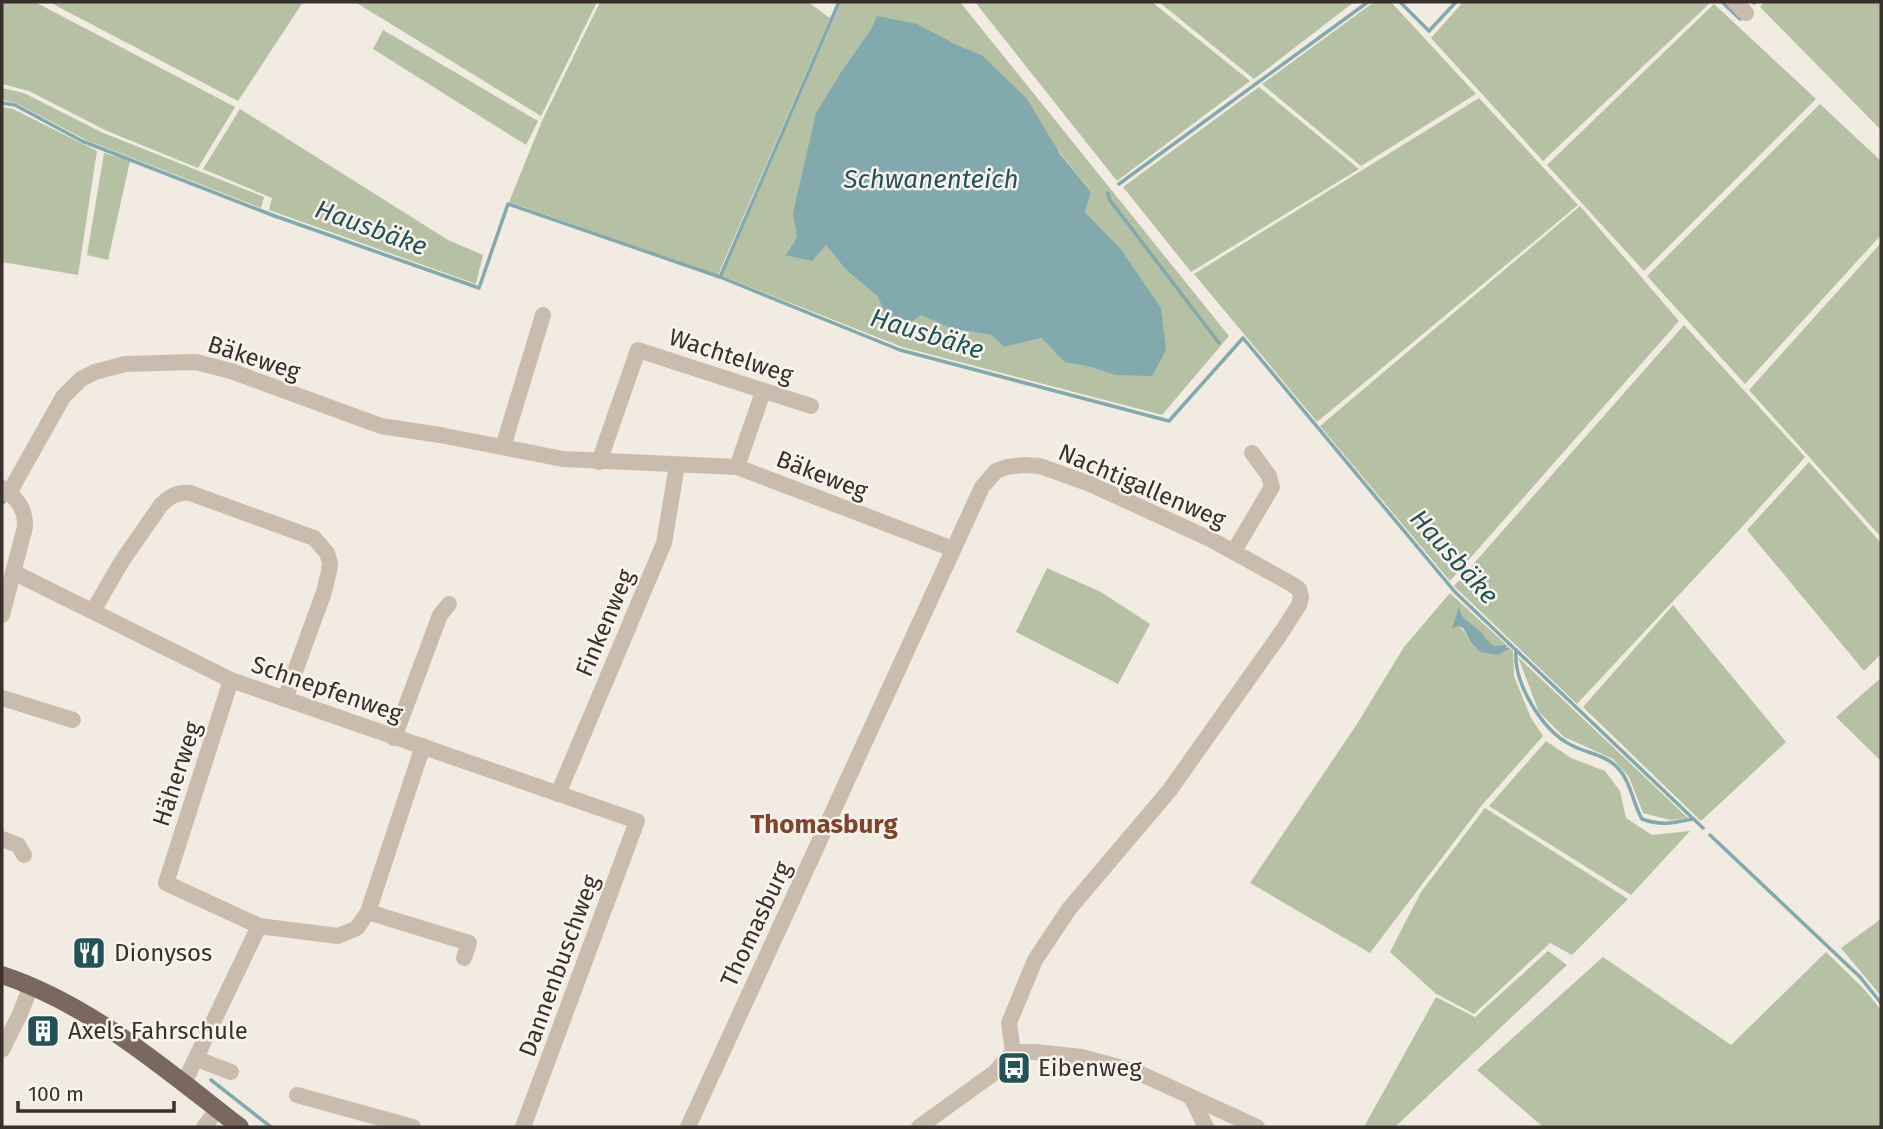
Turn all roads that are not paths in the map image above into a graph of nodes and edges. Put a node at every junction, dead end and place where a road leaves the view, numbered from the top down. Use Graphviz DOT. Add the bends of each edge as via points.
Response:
graph roads {
  1 [pos="543,315"];
  2 [pos="763,392"];
  3 [pos="811,405"];
  4 [pos="503,447"];
  5 [pos="1252,453"];
  6 [pos="599,462"];
  7 [pos="677,465"];
  8 [pos="737,467"];
  9 [pos="5,491"];
  10 [pos="953,549"];
  11 [pos="1234,551"];
  12 [pos="13,572"];
  13 [pos="449,604"];
  14 [pos="93,611"];
  15 [pos="2,615"];
  16 [pos="231,680"];
  17 [pos="2,698"];
  18 [pos="285,699"];
  19 [pos="73,720"];
  20 [pos="394,738"];
  21 [pos="423,746"];
  22 [pos="558,794"];
  23 [pos="637,821"];
  24 [pos="2,839"];
  25 [pos="24,855"];
  26 [pos="368,912"];
  27 [pos="259,926"];
  28 [pos="464,958"];
  29 [pos="2,975"];
  30 [pos="31,986"];
  31 [pos="2,1051"];
  32 [pos="1013,1052"];
  33 [pos="197,1059"];
  34 [pos="231,1072"];
  35 [pos="184,1083"];
  36 [pos="297,1095"];
  37 [pos="1191,1097"];
  38 [pos="217,1110"];
  39 [pos="204,1127"];
  40 [pos="240,1127"];
  41 [pos="413,1127"];
  42 [pos="523,1127"];
  43 [pos="688,1127"];
  44 [pos="919,1127"];
  45 [pos="1206,1127"];
  46 [pos="1257,1127"];
  1 -- 4 [label="street"];
  2 -- 3 [label="street, Wachtelweg"];
  2 -- 6 [label="street, Wachtelweg" via="638,350"];
  2 -- 8 [label="street"];
  4 -- 6 [label="street, Bäkeweg"];
  4 -- 9 [label="street, Bäkeweg" via="381,426 196,362 125,365 95,372 71,387"];
  5 -- 11 [label="street, Nachtigallenweg" via="1272,487"];
  6 -- 7 [label="street, Bäkeweg"];
  7 -- 8 [label="street, Bäkeweg"];
  7 -- 22 [label="street, Finkenweg" via="664,543"];
  8 -- 10 [label="street, Bäkeweg"];
  9 -- 12 [label="street" via="26,518"];
  10 -- 11 [label="street, Nachtigallenweg" via="990,477 1007,467 1024,465 1090,484"];
  10 -- 43 [label="street, Thomasburg"];
  11 -- 32 [label="street, Nachtigallenweg" via="1299,589 1299,605 1169,791 1069,909 1035,960 1009,1023"];
  12 -- 14 [label="street, Schnepfenweg"];
  12 -- 15 [label="street"];
  13 -- 20 [label="street" via="440,615"];
  14 -- 16 [label="street, Schnepfenweg"];
  14 -- 18 [label="street" via="161,505 182,492 314,538 327,553 329,571"];
  16 -- 18 [label="street, Schnepfenweg"];
  16 -- 27 [label="street, Häherweg" via="166,883"];
  17 -- 19 [label="street"];
  18 -- 20 [label="street, Schnepfenweg"];
  20 -- 21 [label="street, Schnepfenweg"];
  21 -- 22 [label="street, Schnepfenweg"];
  21 -- 26 [label="street"];
  22 -- 23 [label="street, Schnepfenweg"];
  23 -- 42 [label="street, Dannenbuschweg"];
  24 -- 25 [label="street" via="18,845"];
  26 -- 27 [label="street" via="357,928 338,936"];
  26 -- 28 [label="street" via="469,943"];
  27 -- 33 [label="street"];
  29 -- 30 [label="main road"];
  30 -- 31 [label="street"];
  30 -- 35 [label="main road" via="74,1007"];
  32 -- 37 [label="street" via="1082,1056 1137,1072"];
  32 -- 44 [label="street" via="994,1073"];
  33 -- 34 [label="street"];
  33 -- 35 [label="street"];
  35 -- 38 [label="main road"];
  36 -- 41 [label="street"];
  37 -- 45 [label="street"];
  37 -- 46 [label="street"];
  38 -- 39 [label="street"];
  38 -- 40 [label="main road"];
}
